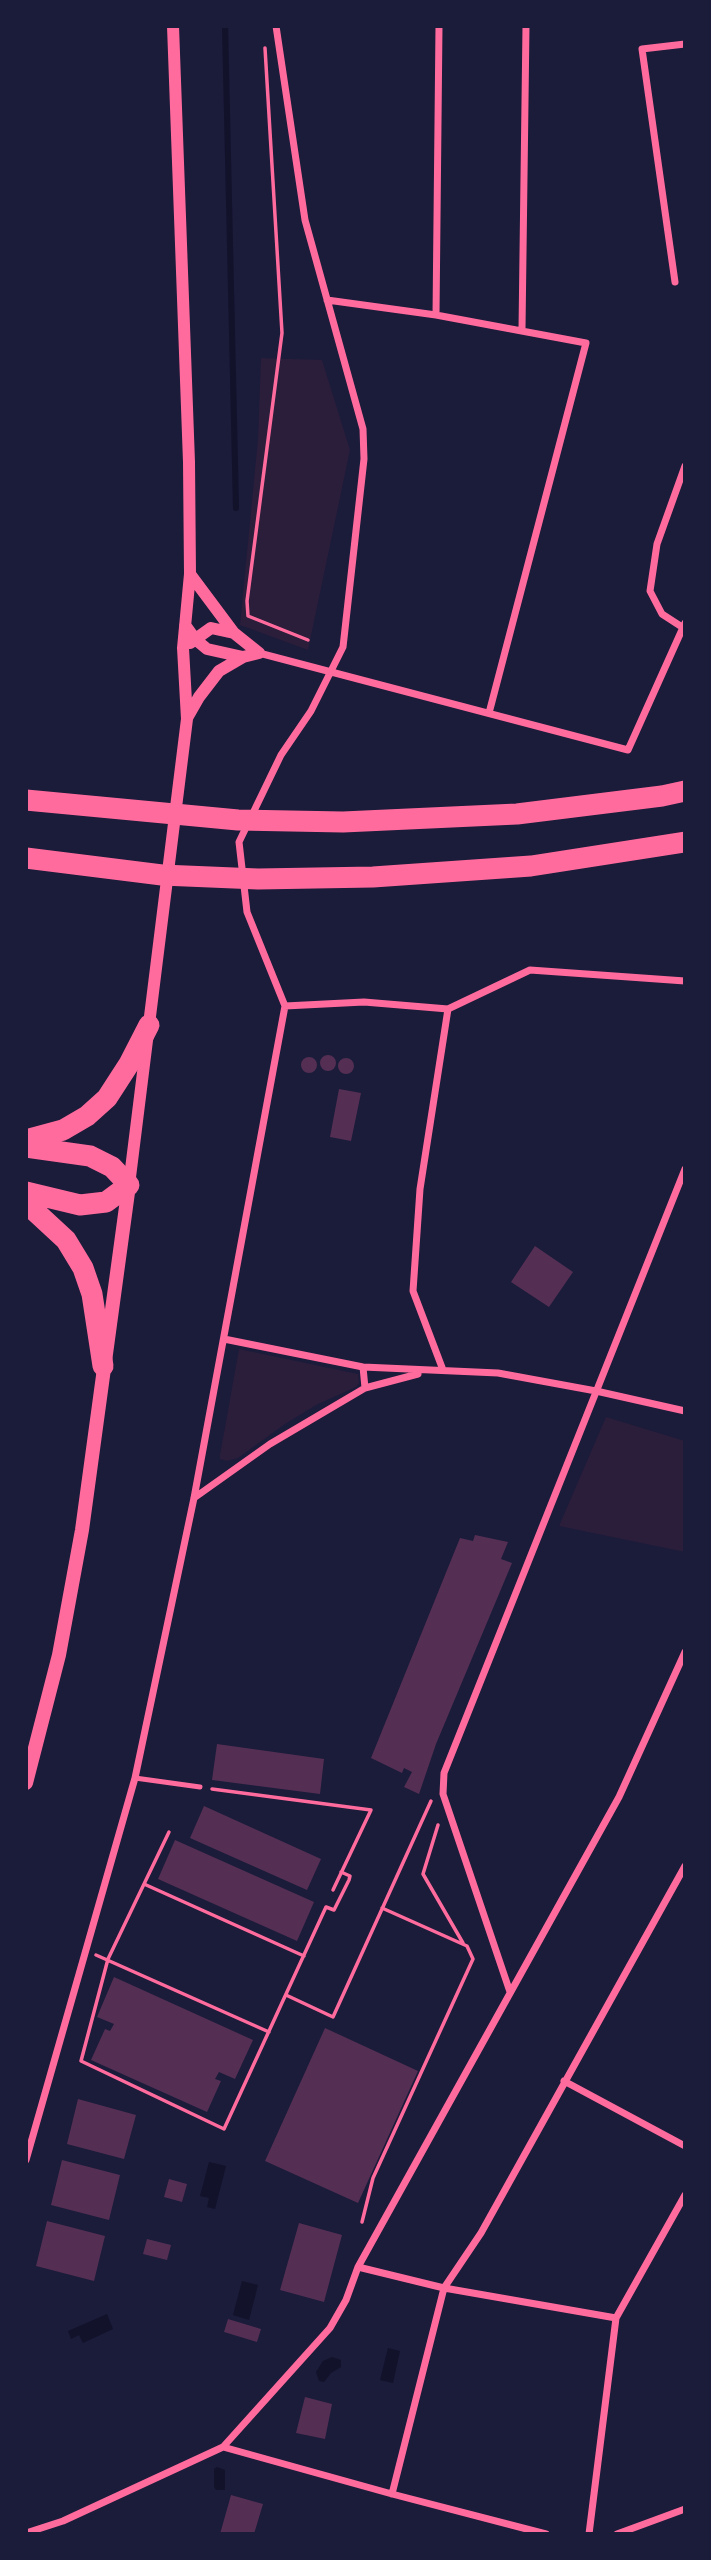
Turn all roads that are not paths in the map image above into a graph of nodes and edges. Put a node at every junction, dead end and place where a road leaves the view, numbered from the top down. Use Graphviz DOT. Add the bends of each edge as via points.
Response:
graph roads {
  1 [pos="173,26"];
  2 [pos="276,26"];
  3 [pos="439,26"];
  4 [pos="526,26"];
  5 [pos="685,44"];
  6 [pos="675,282"];
  7 [pos="327,300"];
  8 [pos="436,315"];
  9 [pos="522,329"];
  10 [pos="685,466"];
  11 [pos="190,573"];
  12 [pos="185,624"];
  13 [pos="684,625"];
  14 [pos="234,633"];
  15 [pos="195,639"];
  16 [pos="183,648"];
  17 [pos="259,653"];
  18 [pos="243,657"];
  19 [pos="333,671"];
  20 [pos="489,713"];
  21 [pos="187,719"];
  22 [pos="685,791"];
  23 [pos="26,800"];
  24 [pos="685,842"];
  25 [pos="26,858"];
  26 [pos="685,981"];
  27 [pos="285,1006"];
  28 [pos="448,1009"];
  29 [pos="149,1025"];
  30 [pos="26,1140"];
  31 [pos="26,1147"];
  32 [pos="685,1169"];
  33 [pos="129,1185"];
  34 [pos="26,1192"];
  35 [pos="26,1203"];
  36 [pos="224,1339"];
  37 [pos="103,1366"];
  38 [pos="363,1367"];
  39 [pos="443,1370"];
  40 [pos="426,1372"];
  41 [pos="365,1388"];
  42 [pos="596,1391"];
  43 [pos="685,1411"];
  44 [pos="194,1498"];
  45 [pos="685,1652"];
  46 [pos="135,1778"];
  47 [pos="26,1783"];
  48 [pos="200,1787"];
  49 [pos="685,1866"];
  50 [pos="510,1992"];
  51 [pos="564,2081"];
  52 [pos="37,2123"];
  53 [pos="26,2140"];
  54 [pos="685,2146"];
  55 [pos="26,2160"];
  56 [pos="685,2195"];
  57 [pos="358,2267"];
  58 [pos="444,2288"];
  59 [pos="616,2318"];
  60 [pos="223,2447"];
  61 [pos="392,2494"];
  62 [pos="685,2509"];
  63 [pos="26,2533"];
  64 [pos="541,2533"];
  65 [pos="589,2534"];
  66 [pos="617,2534"];
  1 -- 11 [label="street"];
  2 -- 7 [label="street" via="305,220"];
  3 -- 8 [label="street"];
  4 -- 9 [label="street"];
  5 -- 6 [label="street" via="642,49"];
  7 -- 8 [label="street"];
  7 -- 19 [label="street" via="363,429 364,459 343,647"];
  8 -- 9 [label="street"];
  9 -- 20 [label="street" via="586,343"];
  10 -- 13 [label="street" via="657,544 650,591 662,614"];
  11 -- 12 [label="street"];
  11 -- 14 [label="street"];
  12 -- 15 [label="street"];
  12 -- 16 [label="street"];
  13 -- 20 [label="street" via="628,750"];
  14 -- 15 [label="street" via="211,628"];
  14 -- 17 [label="street"];
  15 -- 16 [label="street"];
  15 -- 18 [label="street" via="207,649"];
  16 -- 21 [label="street"];
  17 -- 18 [label="street"];
  17 -- 19 [label="street"];
  18 -- 21 [label="street" via="219,671"];
  19 -- 20 [label="street"];
  19 -- 27 [label="street" via="281,755 239,842 247,912"];
  21 -- 29 [label="street"];
  22 -- 23 [label="highway" via="517,814 372,820 238,820"];
  24 -- 25 [label="highway" via="531,866 373,877 162,875"];
  26 -- 28 [label="street" via="530,970"];
  27 -- 28 [label="street" via="364,1002"];
  27 -- 36 [label="street"];
  28 -- 39 [label="street" via="420,1189 413,1291"];
  29 -- 30 [label="highway" via="107,1098 63,1130"];
  29 -- 33 [label="street"];
  31 -- 33 [label="highway" via="90,1156 112,1167"];
  32 -- 42 [label="street"];
  33 -- 34 [label="highway" via="106,1202 80,1205"];
  33 -- 37 [label="main road"];
  35 -- 37 [label="highway" via="66,1240 83,1268 92,1294"];
  36 -- 38 [label="street"];
  36 -- 44 [label="street"];
  37 -- 47 [label="main road" via="80,1543 59,1654"];
  38 -- 40 [label="street"];
  38 -- 41 [label="street"];
  39 -- 40 [label="street"];
  39 -- 42 [label="street" via="498,1373"];
  40 -- 41 [label="street"];
  41 -- 44 [label="street" via="270,1444"];
  42 -- 43 [label="street"];
  42 -- 50 [label="street" via="443,1773 443,1794"];
  44 -- 46 [label="street"];
  45 -- 50 [label="street" via="620,1797"];
  46 -- 48 [label="lane"];
  46 -- 52 [label="street"];
  49 -- 51 [label="street"];
  50 -- 57 [label="street"];
  51 -- 54 [label="street"];
  51 -- 58 [label="street" via="481,2233"];
  52 -- 53 [label="street"];
  52 -- 55 [label="street"];
  56 -- 59 [label="street"];
  57 -- 58 [label="street"];
  57 -- 60 [label="street" via="330,2328"];
  58 -- 59 [label="street"];
  58 -- 61 [label="street"];
  59 -- 65 [label="street"];
  60 -- 61 [label="street"];
  60 -- 63 [label="street" via="64,2521"];
  61 -- 64 [label="street"];
  62 -- 66 [label="street"];
}
